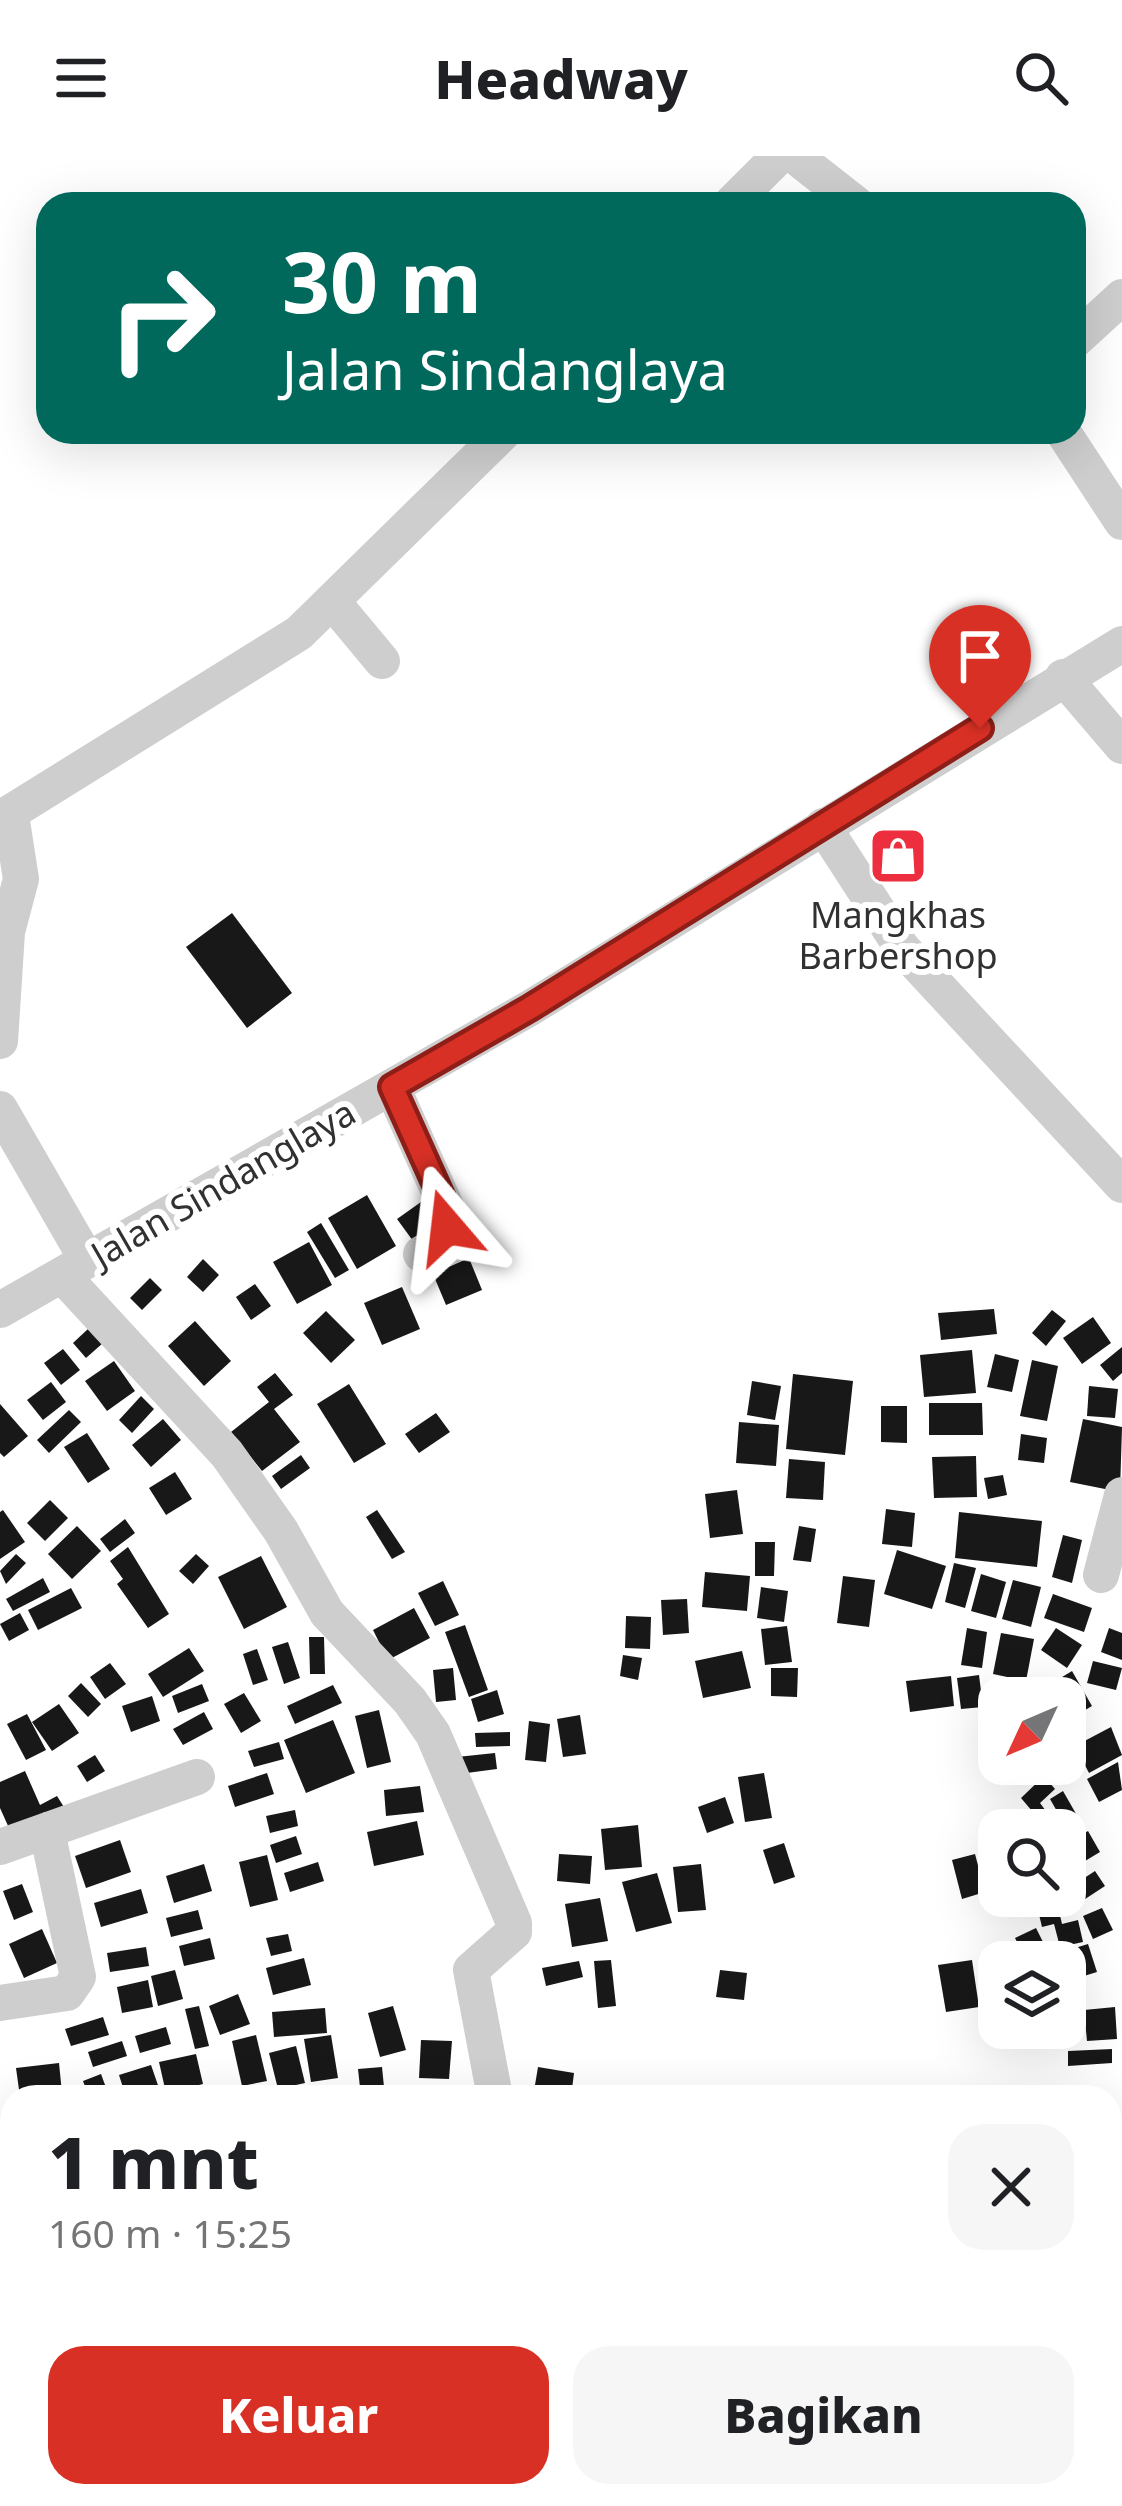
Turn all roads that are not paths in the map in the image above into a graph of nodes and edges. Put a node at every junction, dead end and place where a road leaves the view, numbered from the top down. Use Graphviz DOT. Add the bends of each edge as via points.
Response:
graph roads {
  1 [pos="779,156"];
  2 [pos="795,156"];
  3 [pos="743,192"];
  4 [pos="841,192"];
  5 [pos="1122,297"];
  6 [pos="1086,330"];
  7 [pos="492,444"];
  8 [pos="1071,444"];
  9 [pos="1122,522"];
  10 [pos="332,601"];
  11 [pos="1122,644"];
  12 [pos="382,661"];
  13 [pos="1063,676"];
  14 [pos="1122,746"];
  15 [pos="6,817"];
  16 [pos="823,826"];
  17 [pos="0,1041"];
  18 [pos="392,1087"];
  19 [pos="0,1108"];
  20 [pos="1122,1185"];
  21 [pos="421,1254"];
  22 [pos="75,1267"];
  23 [pos="0,1310"];
  24 [pos="1122,1495"];
  25 [pos="1100,1575"];
  26 [pos="197,1778"];
  27 [pos="47,1831"];
  28 [pos="0,1847"];
  29 [pos="0,2002"];
  30 [pos="494,2085"];
  1 -- 3 [label="street"];
  2 -- 4 [label="street"];
  5 -- 6 [label="street"];
  7 -- 10 [label="street"];
  8 -- 9 [label="street"];
  10 -- 12 [label="street"];
  10 -- 15 [label="street" via="299,633"];
  11 -- 13 [label="street, Jalan Sindanglaya"];
  13 -- 14 [label="street"];
  13 -- 16 [label="street, Jalan Sindanglaya"];
  15 -- 17 [label="street" via="21,879 8,932"];
  16 -- 18 [label="street, Jalan Sindanglaya"];
  16 -- 20 [label="street" via="902,948"];
  18 -- 21 [label="street" via="447,1209 441,1243"];
  18 -- 22 [label="street, Jalan Sindanglaya"];
  19 -- 22 [label="street"];
  22 -- 23 [label="street, Jalan Sindanglaya"];
  22 -- 30 [label="street" via="227,1454 326,1613 433,1734 514,1923 514,1932 471,1970"];
  24 -- 25 [label="street"];
  26 -- 27 [label="street"];
  27 -- 28 [label="street"];
  27 -- 29 [label="street" via="78,1977 67,1993"];
}
